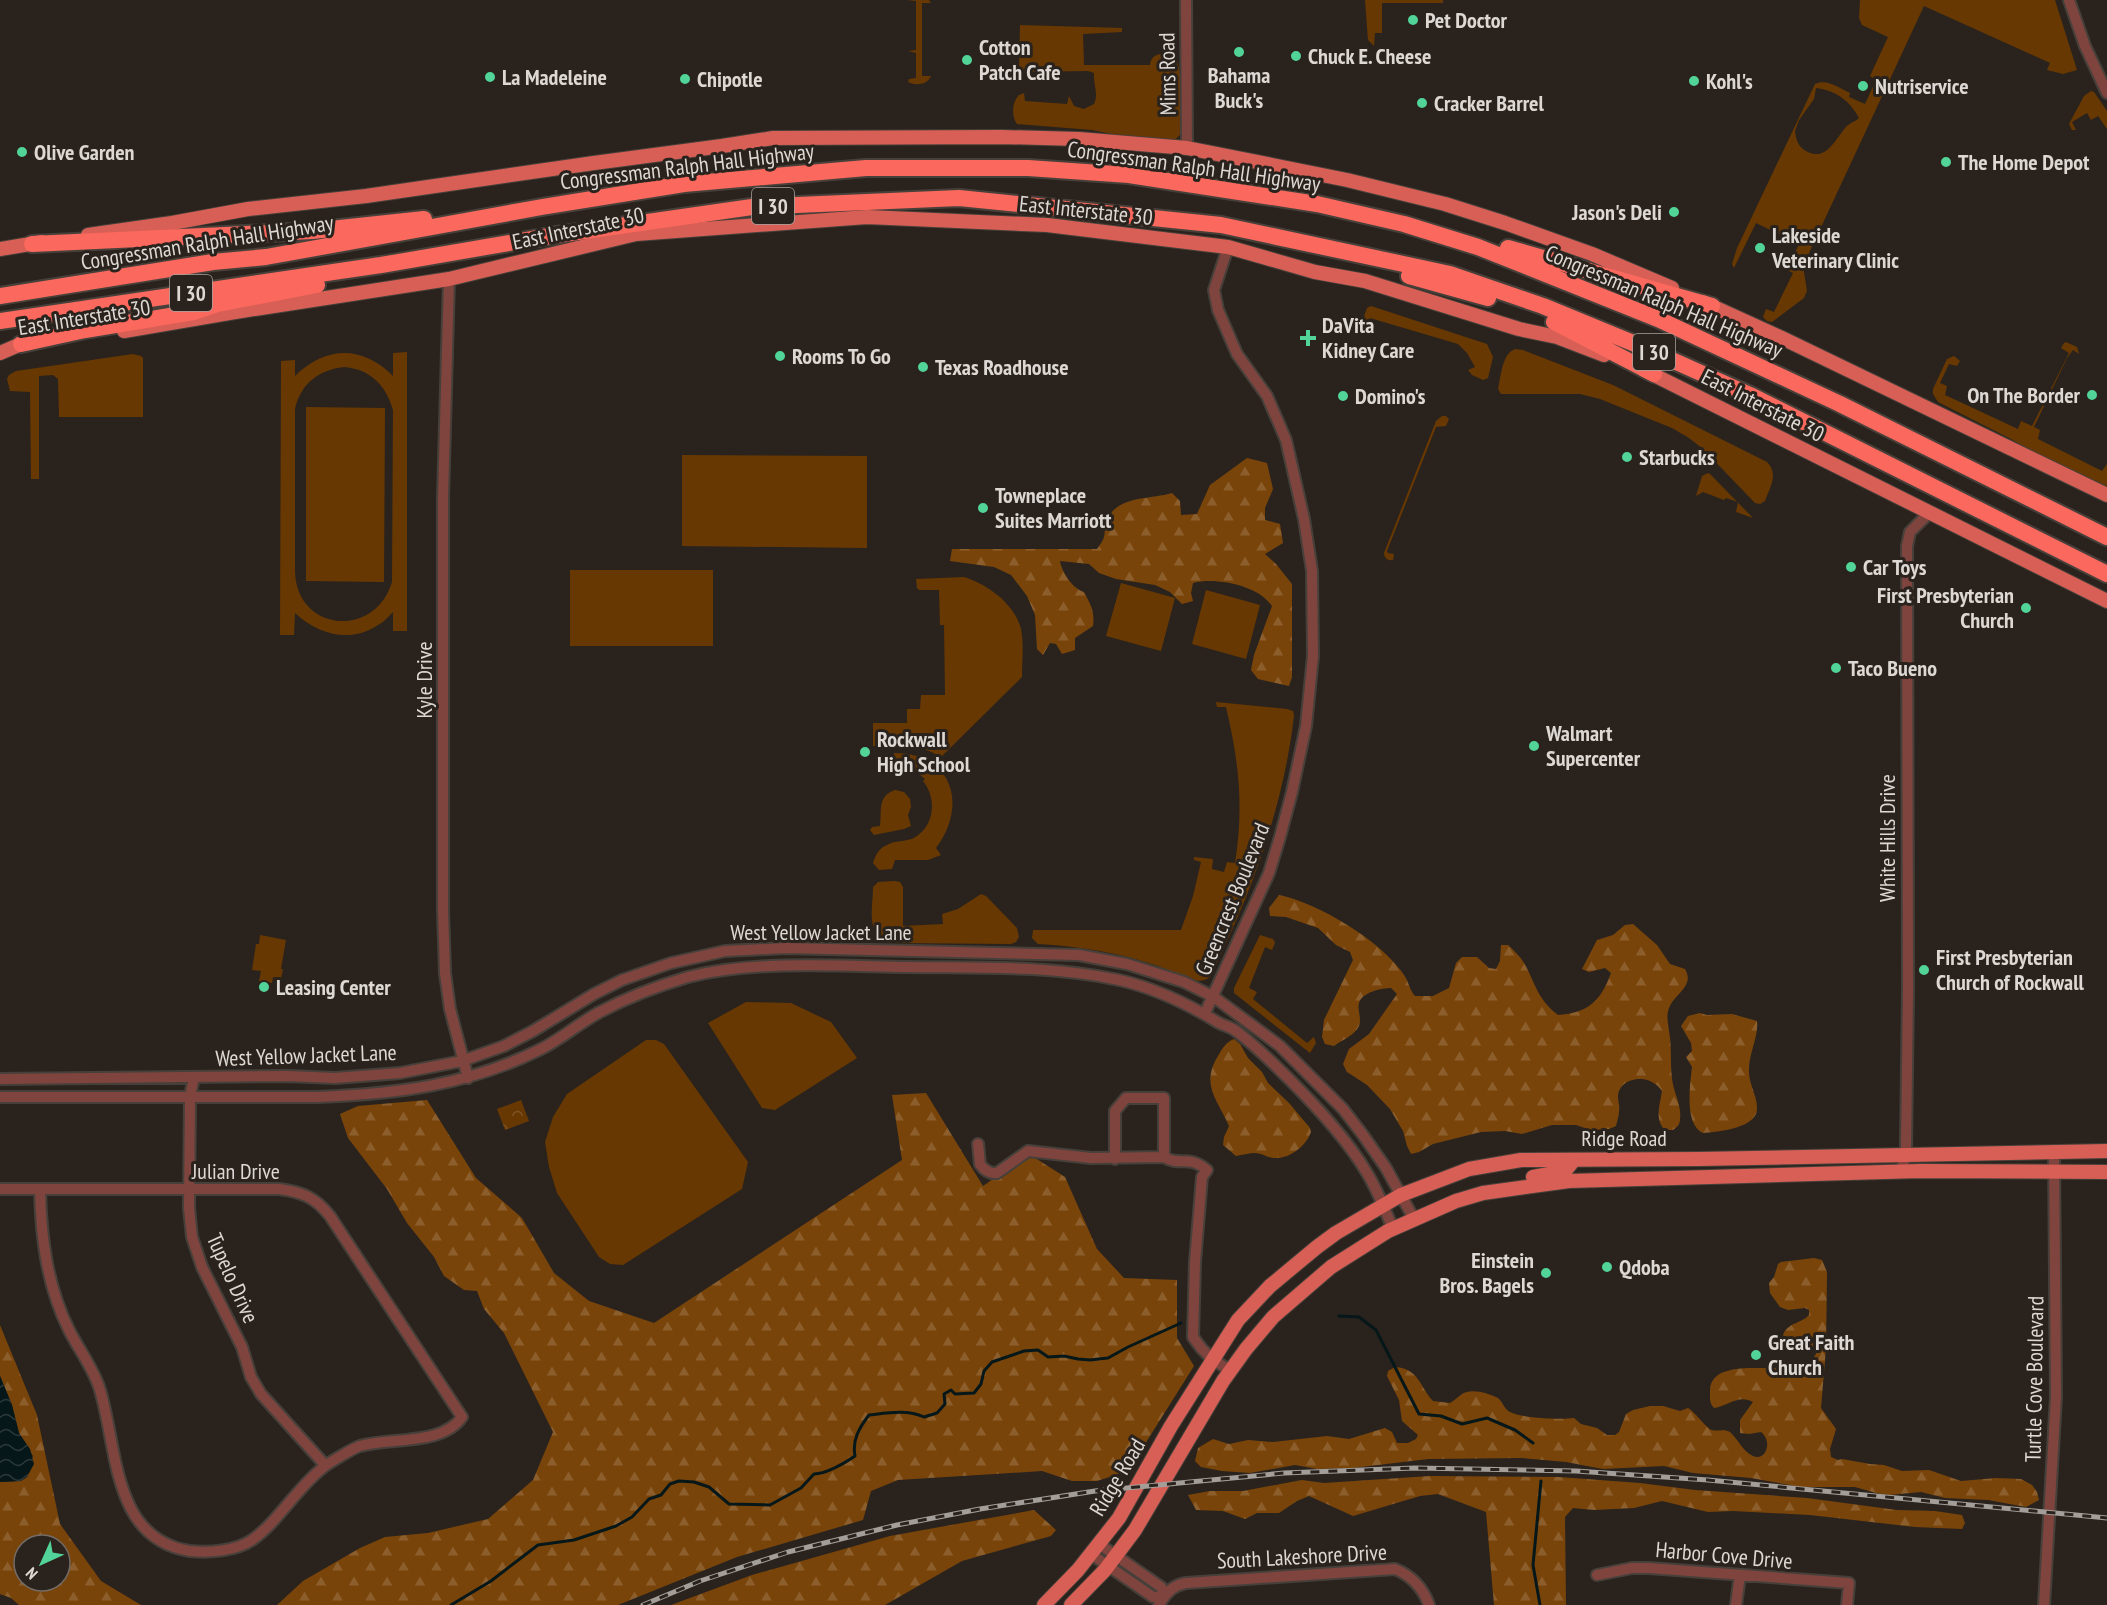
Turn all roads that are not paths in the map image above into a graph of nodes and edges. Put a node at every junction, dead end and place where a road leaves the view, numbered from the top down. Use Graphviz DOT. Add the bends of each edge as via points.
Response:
graph roads {
  1 [pos="1186,0"];
  2 [pos="2069,0"];
  3 [pos="2107,93"];
  4 [pos="1187,148"];
  5 [pos="1317,204"];
  6 [pos="542,207"];
  7 [pos="1169,219"];
  8 [pos="32,244"];
  9 [pos="1228,247"];
  10 [pos="0,249"];
  11 [pos="381,265"];
  12 [pos="449,279"];
  13 [pos="0,297"];
  14 [pos="1712,306"];
  15 [pos="0,321"];
  16 [pos="21,344"];
  17 [pos="0,353"];
  18 [pos="1654,374"];
  19 [pos="2107,495"];
  20 [pos="1930,512"];
  21 [pos="2107,537"];
  22 [pos="2107,574"];
  23 [pos="2107,601"];
  24 [pos="1214,997"];
  25 [pos="1205,1013"];
  26 [pos="462,1061"];
  27 [pos="194,1077"];
  28 [pos="468,1078"];
  29 [pos="0,1079"];
  30 [pos="190,1096"];
  31 [pos="0,1097"];
  32 [pos="978,1144"];
  33 [pos="2107,1151"];
  34 [pos="2054,1152"];
  35 [pos="1905,1155"];
  36 [pos="1164,1156"];
  37 [pos="1115,1159"];
  38 [pos="1684,1159"];
  39 [pos="1574,1160"];
  40 [pos="1902,1172"];
  41 [pos="2107,1172"];
  42 [pos="2054,1173"];
  43 [pos="1684,1177"];
  44 [pos="0,1189"];
  45 [pos="40,1190"];
  46 [pos="189,1190"];
  47 [pos="1483,1193"];
  48 [pos="1401,1195"];
  49 [pos="1382,1205"];
  50 [pos="1414,1220"];
  51 [pos="1393,1228"];
  52 [pos="1213,1360"];
  53 [pos="1230,1370"];
  54 [pos="325,1466"];
  55 [pos="1095,1549"];
  56 [pos="1112,1561"];
  57 [pos="1597,1575"];
  58 [pos="1740,1575"];
  59 [pos="1161,1601"];
  60 [pos="1044,1605"];
  61 [pos="1071,1605"];
  62 [pos="1429,1605"];
  63 [pos="1736,1605"];
  64 [pos="1846,1605"];
  65 [pos="2044,1605"];
  1 -- 4 [label="street, Mims Road"];
  2 -- 3 [label="street"];
  4 -- 8 [label="main road" via="1002,137 773,138 377,195 248,209"];
  4 -- 14 [label="main road" via="1444,204 1592,254"];
  5 -- 6 [label="highway, Congressman Ralph Hall Highway / I 30" via="1129,175 1028,168 916,167 684,184"];
  5 -- 14 [label="highway" via="1416,222"];
  5 -- 21 [label="highway, Congressman Ralph Hall Highway / I 30" via="1404,224 1478,247 1658,319 1840,404"];
  6 -- 8 [label="highway" via="312,231"];
  6 -- 13 [label="highway, Congressman Ralph Hall Highway / I 30" via="266,257"];
  7 -- 11 [label="highway, Congressman Ralph Hall Highway / I 30" via="959,198 752,207"];
  7 -- 18 [label="highway" via="1213,232 1309,249 1514,305 1568,327"];
  7 -- 22 [label="highway, Congressman Ralph Hall Highway / I 30" via="1221,225 1450,274 1543,306 1750,395"];
  8 -- 10 [label="main road"];
  9 -- 12 [label="main road, East Interstate 30" via="1047,225 867,217 636,234"];
  9 -- 18 [label="main road, East Interstate 30" via="1315,272 1365,281 1557,337"];
  9 -- 24 [label="street, Greencrest Boulevard" via="1214,290 1218,310 1237,354 1267,396 1286,440 1312,571 1313,656 1306,726 1280,837 1269,873"];
  11 -- 15 [label="highway, Congressman Ralph Hall Highway / I 30"];
  11 -- 16 [label="highway" via="333,282"];
  12 -- 16 [label="main road, East Interstate 30" via="153,328"];
  12 -- 26 [label="street, Kyle Drive" via="443,498 443,910 445,974"];
  14 -- 19 [label="main road"];
  16 -- 17 [label="main road, East Interstate 30"];
  18 -- 20 [label="main road, East Interstate 30"];
  20 -- 23 [label="main road, East Interstate 30"];
  20 -- 35 [label="street, White Hills Drive" via="1910,531 1907,546"];
  24 -- 25 [label="street, Greencrest Boulevard"];
  24 -- 26 [label="street, West Yellow Jacket Lane" via="1140,967 1068,954 786,948 725,951 671,963 622,981 524,1036"];
  24 -- 48 [label="street, West Yellow Jacket Lane" via="1280,1046 1343,1109"];
  25 -- 28 [label="street, West Yellow Jacket Lane" via="1149,989 1084,974 866,966 730,969 638,994 597,1013 545,1047"];
  25 -- 49 [label="street, West Yellow Jacket Lane" via="1234,1029 1311,1100 1367,1173"];
  26 -- 27 [label="street, West Yellow Jacket Lane" via="400,1073 336,1078"];
  26 -- 28 [label="street, Kyle Drive"];
  27 -- 29 [label="street, West Yellow Jacket Lane"];
  27 -- 30 [label="street, Tupelo Drive"];
  28 -- 30 [label="street, West Yellow Jacket Lane" via="364,1095"];
  30 -- 31 [label="street, West Yellow Jacket Lane"];
  30 -- 46 [label="street, Tupelo Drive"];
  32 -- 37 [label="street" via="980,1164 992,1173 1028,1151"];
  33 -- 34 [label="main road, Ridge Road"];
  34 -- 35 [label="main road, Ridge Road"];
  34 -- 42 [label="street, Turtle Cove Boulevard"];
  35 -- 38 [label="main road, Ridge Road"];
  35 -- 40 [label="street, White Hills Drive"];
  36 -- 37 [label="street"];
  36 -- 37 [label="street" via="1164,1098 1126,1098 1115,1111"];
  36 -- 52 [label="street" via="1170,1161 1197,1161 1207,1170 1202,1177 1193,1337"];
  38 -- 39 [label="main road, Ridge Road"];
  38 -- 43 [label="street"];
  39 -- 47 [label="main road" via="1562,1173 1509,1181"];
  39 -- 48 [label="main road, Ridge Road" via="1521,1160 1488,1165"];
  40 -- 42 [label="main road, Ridge Road"];
  40 -- 43 [label="main road, Ridge Road"];
  41 -- 42 [label="main road, Ridge Road"];
  42 -- 65 [label="street, Turtle Cove Boulevard" via="2056,1396"];
  43 -- 47 [label="main road, Ridge Road" via="1569,1181"];
  44 -- 45 [label="street, Julian Drive"];
  45 -- 46 [label="street, Julian Drive"];
  45 -- 54 [label="street" via="46,1267 68,1330 100,1388 120,1480 129,1506 146,1532 176,1548 204,1553 250,1542"];
  46 -- 54 [label="street, Tupelo Drive" via="192,1237 202,1267 242,1347 251,1377 261,1394"];
  46 -- 54 [label="street, Julian Drive" via="279,1189 299,1192 322,1206 462,1417 449,1429 424,1437 360,1446"];
  47 -- 50 [label="main road, Ridge Road"];
  48 -- 49 [label="main road, Ridge Road"];
  48 -- 50 [label="street, West Yellow Jacket Lane"];
  49 -- 51 [label="street, West Yellow Jacket Lane"];
  49 -- 52 [label="main road, Ridge Road" via="1317,1247 1270,1286 1238,1320"];
  50 -- 51 [label="main road, Ridge Road"];
  51 -- 53 [label="main road, Ridge Road" via="1310,1283 1273,1317"];
  52 -- 53 [label="street"];
  52 -- 55 [label="main road, Ridge Road" via="1119,1518"];
  53 -- 56 [label="main road, Ridge Road" via="1135,1530"];
  55 -- 56 [label="street"];
  55 -- 60 [label="main road, Ridge Road"];
  56 -- 59 [label="street"];
  56 -- 61 [label="main road, Ridge Road"];
  57 -- 58 [label="street, Harbor Cove Drive" via="1632,1568"];
  58 -- 63 [label="street"];
  58 -- 64 [label="street, Harbor Cove Drive" via="1849,1584"];
  59 -- 62 [label="street, South Lakeshore Drive" via="1178,1584 1395,1569 1406,1573 1422,1588"];
}
